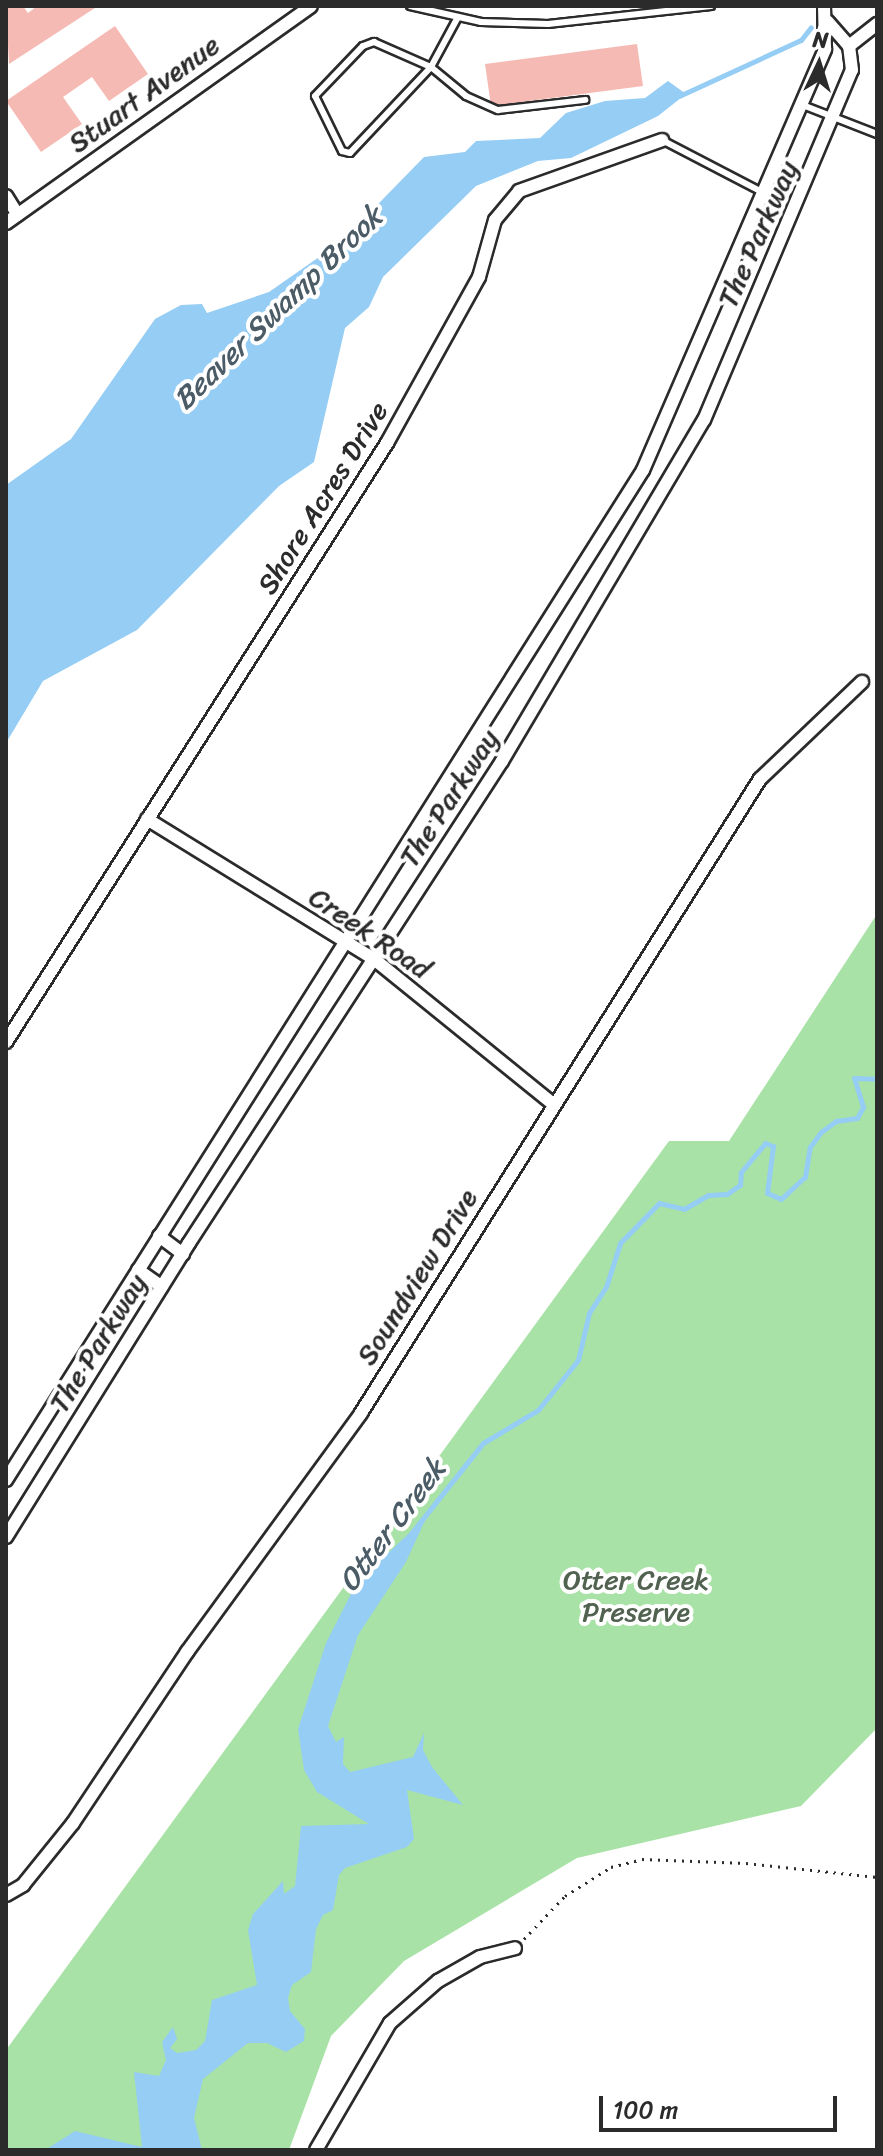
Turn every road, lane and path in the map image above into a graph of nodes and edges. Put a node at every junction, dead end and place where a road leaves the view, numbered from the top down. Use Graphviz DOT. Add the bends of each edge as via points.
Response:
graph roads {
  1 [pos="311,6"];
  2 [pos="410,6"];
  3 [pos="711,6"];
  4 [pos="824,6"];
  5 [pos="458,17"];
  6 [pos="828,22"];
  7 [pos="877,24"];
  8 [pos="849,46"];
  9 [pos="431,67"];
  10 [pos="585,100"];
  11 [pos="800,104"];
  12 [pos="835,118"];
  13 [pos="877,134"];
  14 [pos="662,140"];
  15 [pos="760,191"];
  16 [pos="6,196"];
  17 [pos="18,215"];
  18 [pos="6,223"];
  19 [pos="862,682"];
  20 [pos="147,819"];
  21 [pos="345,942"];
  22 [pos="374,959"];
  23 [pos="6,1042"];
  24 [pos="553,1104"];
  25 [pos="159,1236"];
  26 [pos="183,1254"];
  27 [pos="138,1270"];
  28 [pos="162,1287"];
  29 [pos="6,1480"];
  30 [pos="6,1537"];
  31 [pos="877,1877"];
  32 [pos="6,1895"];
  33 [pos="515,1948"];
  34 [pos="316,2150"];
  1 -- 17 [label="street, Stuart Avenue"];
  2 -- 5 [label="lane"];
  3 -- 5 [label="lane" via="548,24"];
  4 -- 6 [label="street, The Parkway"];
  5 -- 9 [label="lane"];
  6 -- 8 [label="street, The Parkway"];
  6 -- 11 [label="street, The Parkway" via="825,49"];
  7 -- 8 [label="street"];
  8 -- 12 [label="street, The Parkway" via="852,70"];
  9 -- 9 [label="lane" via="374,42 318,88 317,105 342,151 357,151"];
  9 -- 10 [label="lane" via="466,96 498,110"];
  11 -- 12 [label="lane"];
  11 -- 15 [label="street, The Parkway"];
  12 -- 13 [label="lane"];
  12 -- 22 [label="street, The Parkway" via="704,420 502,761"];
  14 -- 15 [label="lane, Shore Acres Drive"];
  14 -- 20 [label="street, Shore Acres Drive" via="519,191 495,220 479,277 395,430"];
  15 -- 21 [label="street, The Parkway" via="643,470"];
  16 -- 17 [label="street"];
  17 -- 18 [label="street, Stuart Avenue"];
  19 -- 24 [label="street, Soundview Drive" via="760,779"];
  20 -- 21 [label="street, Creek Road"];
  20 -- 23 [label="street, Shore Acres Drive"];
  21 -- 22 [label="street, Creek Road"];
  21 -- 25 [label="street, The Parkway"];
  22 -- 24 [label="street, Creek Road"];
  22 -- 26 [label="street, The Parkway"];
  24 -- 32 [label="street, Soundview Drive" via="361,1413 187,1652 73,1823 23,1885"];
  25 -- 26 [label="street"];
  25 -- 27 [label="street, The Parkway"];
  26 -- 28 [label="street, The Parkway"];
  27 -- 28 [label="street"];
  27 -- 29 [label="street, The Parkway"];
  28 -- 30 [label="street, The Parkway"];
  31 -- 33 [label="path" via="642,1859 611,1867 565,1896"];
  33 -- 34 [label="street" via="480,1957 438,1981 390,2023"];
}
